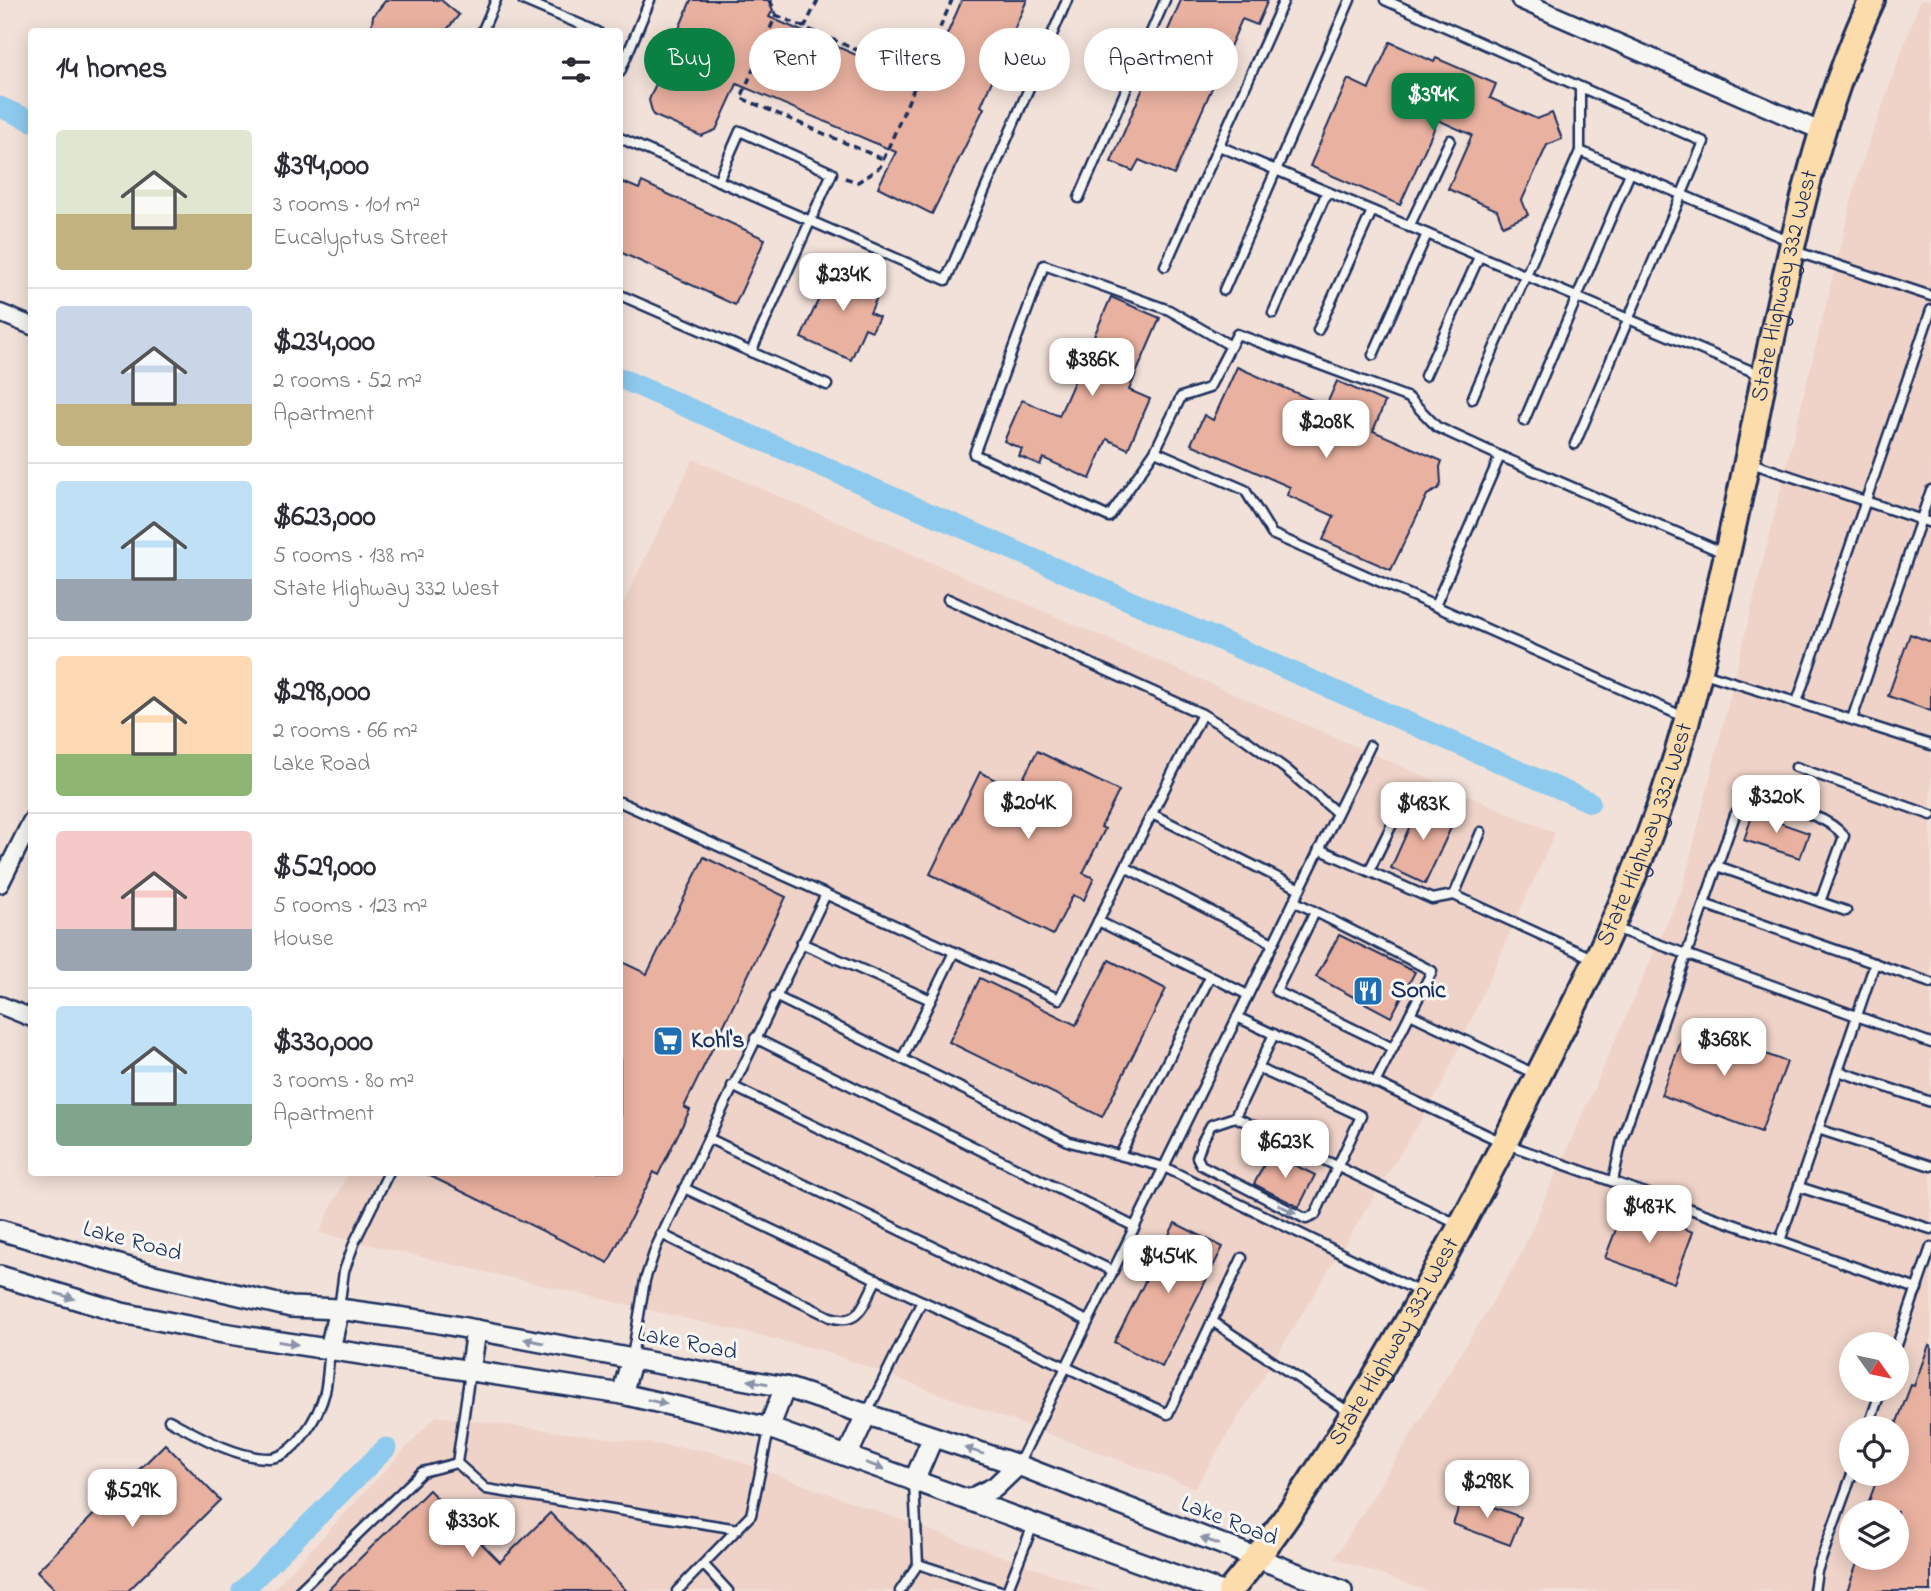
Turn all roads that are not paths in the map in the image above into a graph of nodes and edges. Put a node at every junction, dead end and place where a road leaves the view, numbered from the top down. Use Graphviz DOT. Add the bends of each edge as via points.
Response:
graph roads {
  1 [pos="496,0"];
  2 [pos="523,0"];
  3 [pos="650,0"];
  4 [pos="1067,0"];
  5 [pos="1165,0"];
  6 [pos="1284,0"];
  7 [pos="1350,0"];
  8 [pos="1385,0"];
  9 [pos="1520,0"];
  10 [pos="1872,0"];
  11 [pos="484,28"];
  12 [pos="589,28"];
  13 [pos="623,41"];
  14 [pos="631,45"];
  15 [pos="623,65"];
  16 [pos="1580,87"];
  17 [pos="1824,132"];
  18 [pos="623,139"];
  19 [pos="1450,139"];
  20 [pos="1219,146"];
  21 [pos="1580,151"];
  22 [pos="1278,171"];
  23 [pos="1630,173"];
  24 [pos="718,181"];
  25 [pos="1327,192"];
  26 [pos="1681,195"];
  27 [pos="1079,198"];
  28 [pos="1372,211"];
  29 [pos="810,221"];
  30 [pos="1409,227"];
  31 [pos="1427,234"];
  32 [pos="1791,246"];
  33 [pos="1479,257"];
  34 [pos="1165,266"];
  35 [pos="1526,276"];
  36 [pos="1224,290"];
  37 [pos="623,296"];
  38 [pos="1931,296"];
  39 [pos="1577,298"];
  40 [pos="1931,310"];
  41 [pos="0,313"];
  42 [pos="1273,313"];
  43 [pos="1628,320"];
  44 [pos="28,324"];
  45 [pos="1318,330"];
  46 [pos="1231,346"];
  47 [pos="751,352"];
  48 [pos="1373,355"];
  49 [pos="1425,376"];
  50 [pos="1765,377"];
  51 [pos="827,385"];
  52 [pos="1472,399"];
  53 [pos="1524,421"];
  54 [pos="1575,444"];
  55 [pos="1155,452"];
  56 [pos="1500,456"];
  57 [pos="1746,461"];
  58 [pos="1931,490"];
  59 [pos="1866,501"];
  60 [pos="1921,520"];
  61 [pos="1931,523"];
  62 [pos="1727,554"];
  63 [pos="948,599"];
  64 [pos="1435,606"];
  65 [pos="1700,671"];
  66 [pos="1797,702"];
  67 [pos="1202,714"];
  68 [pos="1688,718"];
  69 [pos="1852,719"];
  70 [pos="1931,745"];
  71 [pos="1370,746"];
  72 [pos="1796,767"];
  73 [pos="1407,794"];
  74 [pos="623,803"];
  75 [pos="1337,813"];
  76 [pos="1152,814"];
  77 [pos="1931,815"];
  78 [pos="28,828"];
  79 [pos="1481,832"];
  80 [pos="1319,849"];
  81 [pos="1717,866"];
  82 [pos="1125,867"];
  83 [pos="1369,871"];
  84 [pos="0,884"];
  85 [pos="1300,889"];
  86 [pos="826,894"];
  87 [pos="1454,895"];
  88 [pos="1294,901"];
  89 [pos="1820,902"];
  90 [pos="1704,904"];
  91 [pos="1846,911"];
  92 [pos="1315,912"];
  93 [pos="1098,921"];
  94 [pos="1612,927"];
  95 [pos="801,943"];
  96 [pos="1273,943"];
  97 [pos="954,952"];
  98 [pos="1687,953"];
  99 [pos="1596,960"];
  100 [pos="1875,963"];
  101 [pos="1210,977"];
  102 [pos="1931,983"];
  103 [pos="1248,995"];
  104 [pos="775,996"];
  105 [pos="931,1000"];
  106 [pos="0,1005"];
  107 [pos="1410,1014"];
  108 [pos="28,1016"];
  109 [pos="1857,1016"];
  110 [pos="1237,1017"];
  111 [pos="1274,1034"];
  112 [pos="755,1038"];
  113 [pos="1931,1043"];
  114 [pos="1393,1048"];
  115 [pos="902,1059"];
  116 [pos="1258,1068"];
  117 [pos="1838,1071"];
  118 [pos="1538,1076"];
  119 [pos="1375,1083"];
  120 [pos="732,1086"];
  121 [pos="1931,1102"];
  122 [pos="1235,1117"];
  123 [pos="1818,1129"];
  124 [pos="708,1138"];
  125 [pos="1506,1144"];
  126 [pos="1120,1155"];
  127 [pos="1337,1166"];
  128 [pos="1164,1167"];
  129 [pos="1931,1167"];
  130 [pos="387,1176"];
  131 [pos="1614,1181"];
  132 [pos="1799,1187"];
  133 [pos="684,1188"];
  134 [pos="1461,1226"];
  135 [pos="1135,1227"];
  136 [pos="1931,1229"];
  137 [pos="0,1230"];
  138 [pos="662,1234"];
  139 [pos="1780,1241"];
  140 [pos="1931,1247"];
  141 [pos="1241,1258"];
  142 [pos="1113,1272"];
  143 [pos="0,1276"];
  144 [pos="877,1279"];
  145 [pos="1917,1289"];
  146 [pos="1424,1294"];
  147 [pos="922,1301"];
  148 [pos="339,1309"];
  149 [pos="1088,1321"];
  150 [pos="1212,1321"];
  151 [pos="476,1330"];
  152 [pos="1902,1332"];
  153 [pos="330,1349"];
  154 [pos="632,1359"];
  155 [pos="1065,1368"];
  156 [pos="470,1372"];
  157 [pos="785,1388"];
  158 [pos="622,1394"];
  159 [pos="867,1413"];
  160 [pos="1353,1415"];
  161 [pos="169,1420"];
  162 [pos="769,1428"];
  163 [pos="933,1437"];
  164 [pos="848,1456"];
  165 [pos="457,1463"];
  166 [pos="1018,1465"];
  167 [pos="914,1480"];
  168 [pos="1848,1486"];
  169 [pos="968,1500"];
  170 [pos="1034,1523"];
  171 [pos="738,1529"];
  172 [pos="1257,1559"];
  173 [pos="918,1564"];
  174 [pos="704,1565"];
  175 [pos="299,1591"];
  176 [pos="677,1591"];
  177 [pos="728,1591"];
  178 [pos="900,1591"];
  179 [pos="1001,1591"];
  180 [pos="1007,1591"];
  181 [pos="1219,1591"];
  182 [pos="1230,1591"];
  183 [pos="1342,1591"];
  184 [pos="1814,1591"];
  1 -- 11 [label="lane"];
  2 -- 12 [label="lane"];
  3 -- 14 [label="lane"];
  4 -- 29 [label="lane" via="946,280"];
  5 -- 27 [label="lane"];
  6 -- 20 [label="lane"];
  7 -- 22 [label="lane"];
  8 -- 16 [label="lane"];
  9 -- 17 [label="street"];
  10 -- 17 [label="main road, State Highway 332 West"];
  13 -- 14 [label="lane"];
  14 -- 15 [label="lane"];
  16 -- 21 [label="lane"];
  16 -- 26 [label="lane" via="1704,142"];
  17 -- 32 [label="main road, State Highway 332 West"];
  18 -- 24 [label="lane"];
  19 -- 30 [label="lane"];
  20 -- 22 [label="lane"];
  20 -- 34 [label="lane"];
  21 -- 23 [label="lane"];
  21 -- 35 [label="lane"];
  22 -- 25 [label="lane"];
  22 -- 36 [label="lane"];
  23 -- 26 [label="lane"];
  23 -- 39 [label="lane"];
  24 -- 29 [label="lane"];
  24 -- 29 [label="lane" via="740,131 832,173"];
  25 -- 28 [label="lane"];
  25 -- 42 [label="lane"];
  26 -- 32 [label="lane"];
  26 -- 43 [label="lane"];
  28 -- 30 [label="lane"];
  28 -- 45 [label="lane"];
  29 -- 47 [label="lane"];
  30 -- 31 [label="lane"];
  31 -- 33 [label="lane"];
  31 -- 48 [label="lane"];
  32 -- 38 [label="lane"];
  32 -- 50 [label="main road, State Highway 332 West"];
  33 -- 35 [label="lane"];
  33 -- 49 [label="lane"];
  35 -- 39 [label="lane"];
  35 -- 52 [label="lane"];
  37 -- 47 [label="lane"];
  39 -- 43 [label="lane"];
  39 -- 53 [label="lane"];
  40 -- 59 [label="lane"];
  41 -- 44 [label="street"];
  43 -- 50 [label="lane"];
  43 -- 54 [label="lane"];
  46 -- 55 [label="lane" via="1209,388 1181,397"];
  46 -- 55 [label="lane" via="1169,310 1044,265 974,454 1109,517"];
  46 -- 56 [label="lane" via="1237,334 1409,398 1437,428"];
  47 -- 51 [label="lane"];
  50 -- 57 [label="main road, State Highway 332 West"];
  55 -- 64 [label="lane" via="1245,490 1272,534"];
  56 -- 62 [label="lane"];
  56 -- 64 [label="lane"];
  57 -- 59 [label="lane"];
  57 -- 62 [label="main road, State Highway 332 West"];
  58 -- 60 [label="lane"];
  59 -- 60 [label="lane"];
  59 -- 66 [label="lane"];
  60 -- 61 [label="lane"];
  60 -- 69 [label="lane"];
  62 -- 65 [label="main road, State Highway 332 West"];
  63 -- 67 [label="lane"];
  64 -- 68 [label="lane"];
  65 -- 66 [label="lane"];
  65 -- 68 [label="main road, State Highway 332 West"];
  66 -- 69 [label="lane"];
  67 -- 75 [label="lane" via="1245,739"];
  67 -- 76 [label="lane"];
  68 -- 94 [label="main road, State Highway 332 West" via="1650,837"];
  69 -- 70 [label="lane"];
  71 -- 75 [label="lane"];
  72 -- 77 [label="lane"];
  73 -- 83 [label="lane"];
  74 -- 86 [label="lane"];
  75 -- 80 [label="lane"];
  76 -- 82 [label="lane"];
  76 -- 85 [label="lane"];
  78 -- 84 [label="street"];
  79 -- 87 [label="lane"];
  80 -- 83 [label="lane"];
  80 -- 85 [label="lane"];
  81 -- 89 [label="lane"];
  81 -- 89 [label="lane" via="1735,815 1744,803 1755,799 1826,821 1844,836"];
  81 -- 90 [label="lane"];
  82 -- 93 [label="lane"];
  82 -- 96 [label="lane"];
  83 -- 87 [label="lane" via="1432,900"];
  85 -- 88 [label="lane"];
  86 -- 95 [label="lane"];
  86 -- 97 [label="lane"];
  87 -- 99 [label="lane"];
  88 -- 92 [label="lane"];
  88 -- 96 [label="lane"];
  89 -- 91 [label="lane"];
  90 -- 98 [label="lane"];
  90 -- 100 [label="lane"];
  92 -- 107 [label="lane" via="1432,971"];
  92 -- 114 [label="lane" via="1276,990"];
  93 -- 97 [label="lane" via="1059,999"];
  93 -- 101 [label="lane"];
  94 -- 98 [label="lane"];
  94 -- 99 [label="main road, State Highway 332 West"];
  95 -- 104 [label="lane"];
  95 -- 105 [label="lane"];
  96 -- 103 [label="lane"];
  97 -- 105 [label="lane"];
  98 -- 109 [label="lane"];
  98 -- 131 [label="lane" via="1622,1139"];
  99 -- 118 [label="main road, State Highway 332 West"];
  100 -- 102 [label="lane"];
  100 -- 109 [label="lane"];
  101 -- 103 [label="lane"];
  101 -- 126 [label="lane"];
  103 -- 110 [label="lane"];
  104 -- 112 [label="lane"];
  104 -- 115 [label="lane"];
  105 -- 115 [label="lane"];
  106 -- 108 [label="street"];
  107 -- 114 [label="lane"];
  107 -- 118 [label="lane"];
  109 -- 113 [label="lane"];
  109 -- 117 [label="lane"];
  110 -- 111 [label="lane"];
  110 -- 128 [label="lane"];
  111 -- 116 [label="lane"];
  111 -- 119 [label="lane"];
  112 -- 120 [label="lane"];
  112 -- 135 [label="lane"];
  114 -- 119 [label="lane"];
  115 -- 126 [label="lane" via="1070,1142"];
  116 -- 122 [label="lane"];
  116 -- 127 [label="lane" via="1361,1116"];
  117 -- 121 [label="lane"];
  117 -- 123 [label="lane"];
  118 -- 125 [label="main road, State Highway 332 West"];
  119 -- 125 [label="lane"];
  120 -- 124 [label="lane"];
  120 -- 142 [label="lane"];
  122 -- 127 [label="lane"];
  122 -- 127 [label="lane, one-way" via="1211,1125 1197,1157 1201,1165 1306,1219 1315,1215"];
  123 -- 129 [label="lane"];
  123 -- 132 [label="lane"];
  124 -- 133 [label="lane"];
  124 -- 149 [label="lane"];
  125 -- 131 [label="lane"];
  125 -- 134 [label="main road, State Highway 332 West"];
  126 -- 128 [label="lane"];
  127 -- 134 [label="lane"];
  128 -- 135 [label="lane"];
  128 -- 146 [label="lane"];
  130 -- 148 [label="lane" via="344,1271"];
  131 -- 139 [label="lane"];
  132 -- 136 [label="lane"];
  132 -- 139 [label="lane"];
  133 -- 138 [label="lane"];
  133 -- 144 [label="lane"];
  134 -- 146 [label="main road, State Highway 332 West"];
  135 -- 142 [label="lane"];
  137 -- 148 [label="street, Lake Road" via="167,1278 291,1307"];
  138 -- 144 [label="lane" via="844,1322 855,1317"];
  138 -- 154 [label="lane" via="645,1280"];
  139 -- 145 [label="lane"];
  140 -- 145 [label="lane"];
  141 -- 150 [label="lane"];
  142 -- 149 [label="lane"];
  143 -- 153 [label="street, one-way" via="122,1313"];
  144 -- 147 [label="lane"];
  145 -- 152 [label="lane"];
  146 -- 160 [label="main road, State Highway 332 West"];
  147 -- 155 [label="lane"];
  147 -- 159 [label="lane"];
  148 -- 151 [label="street, Lake Road"];
  148 -- 153 [label="street"];
  149 -- 155 [label="lane"];
  150 -- 155 [label="lane" via="1167,1414"];
  150 -- 160 [label="lane"];
  154 -- 151 [label="street, Lake Road, one-way"];
  151 -- 156 [label="street"];
  153 -- 156 [label="street"];
  153 -- 161 [label="lane" via="324,1393 314,1418 290,1450 278,1457 251,1456"];
  157 -- 154 [label="street, Lake Road, one-way"];
  154 -- 158 [label="street"];
  155 -- 166 [label="lane"];
  156 -- 158 [label="street"];
  156 -- 165 [label="lane"];
  157 -- 159 [label="street, Lake Road"];
  157 -- 162 [label="street"];
  158 -- 162 [label="street, one-way"];
  159 -- 163 [label="street, Lake Road"];
  159 -- 164 [label="street"];
  160 -- 172 [label="main road, State Highway 332 West"];
  162 -- 164 [label="street"];
  162 -- 171 [label="lane" via="751,1515"];
  166 -- 163 [label="street, Lake Road, one-way"];
  163 -- 167 [label="street"];
  164 -- 167 [label="street, one-way"];
  165 -- 171 [label="lane" via="486,1489"];
  165 -- 175 [label="lane" via="422,1472"];
  166 -- 169 [label="street" via="995,1487"];
  172 -- 166 [label="street, Lake Road, one-way"];
  167 -- 169 [label="street"];
  167 -- 173 [label="lane"];
  168 -- 184 [label="lane"];
  169 -- 170 [label="street"];
  170 -- 180 [label="lane"];
  170 -- 181 [label="street"];
  171 -- 174 [label="lane"];
  172 -- 182 [label="main road, State Highway 332 West"];
  172 -- 183 [label="street, Lake Road"];
  173 -- 178 [label="lane"];
  173 -- 179 [label="lane"];
  174 -- 176 [label="lane"];
  174 -- 177 [label="lane"];
}
